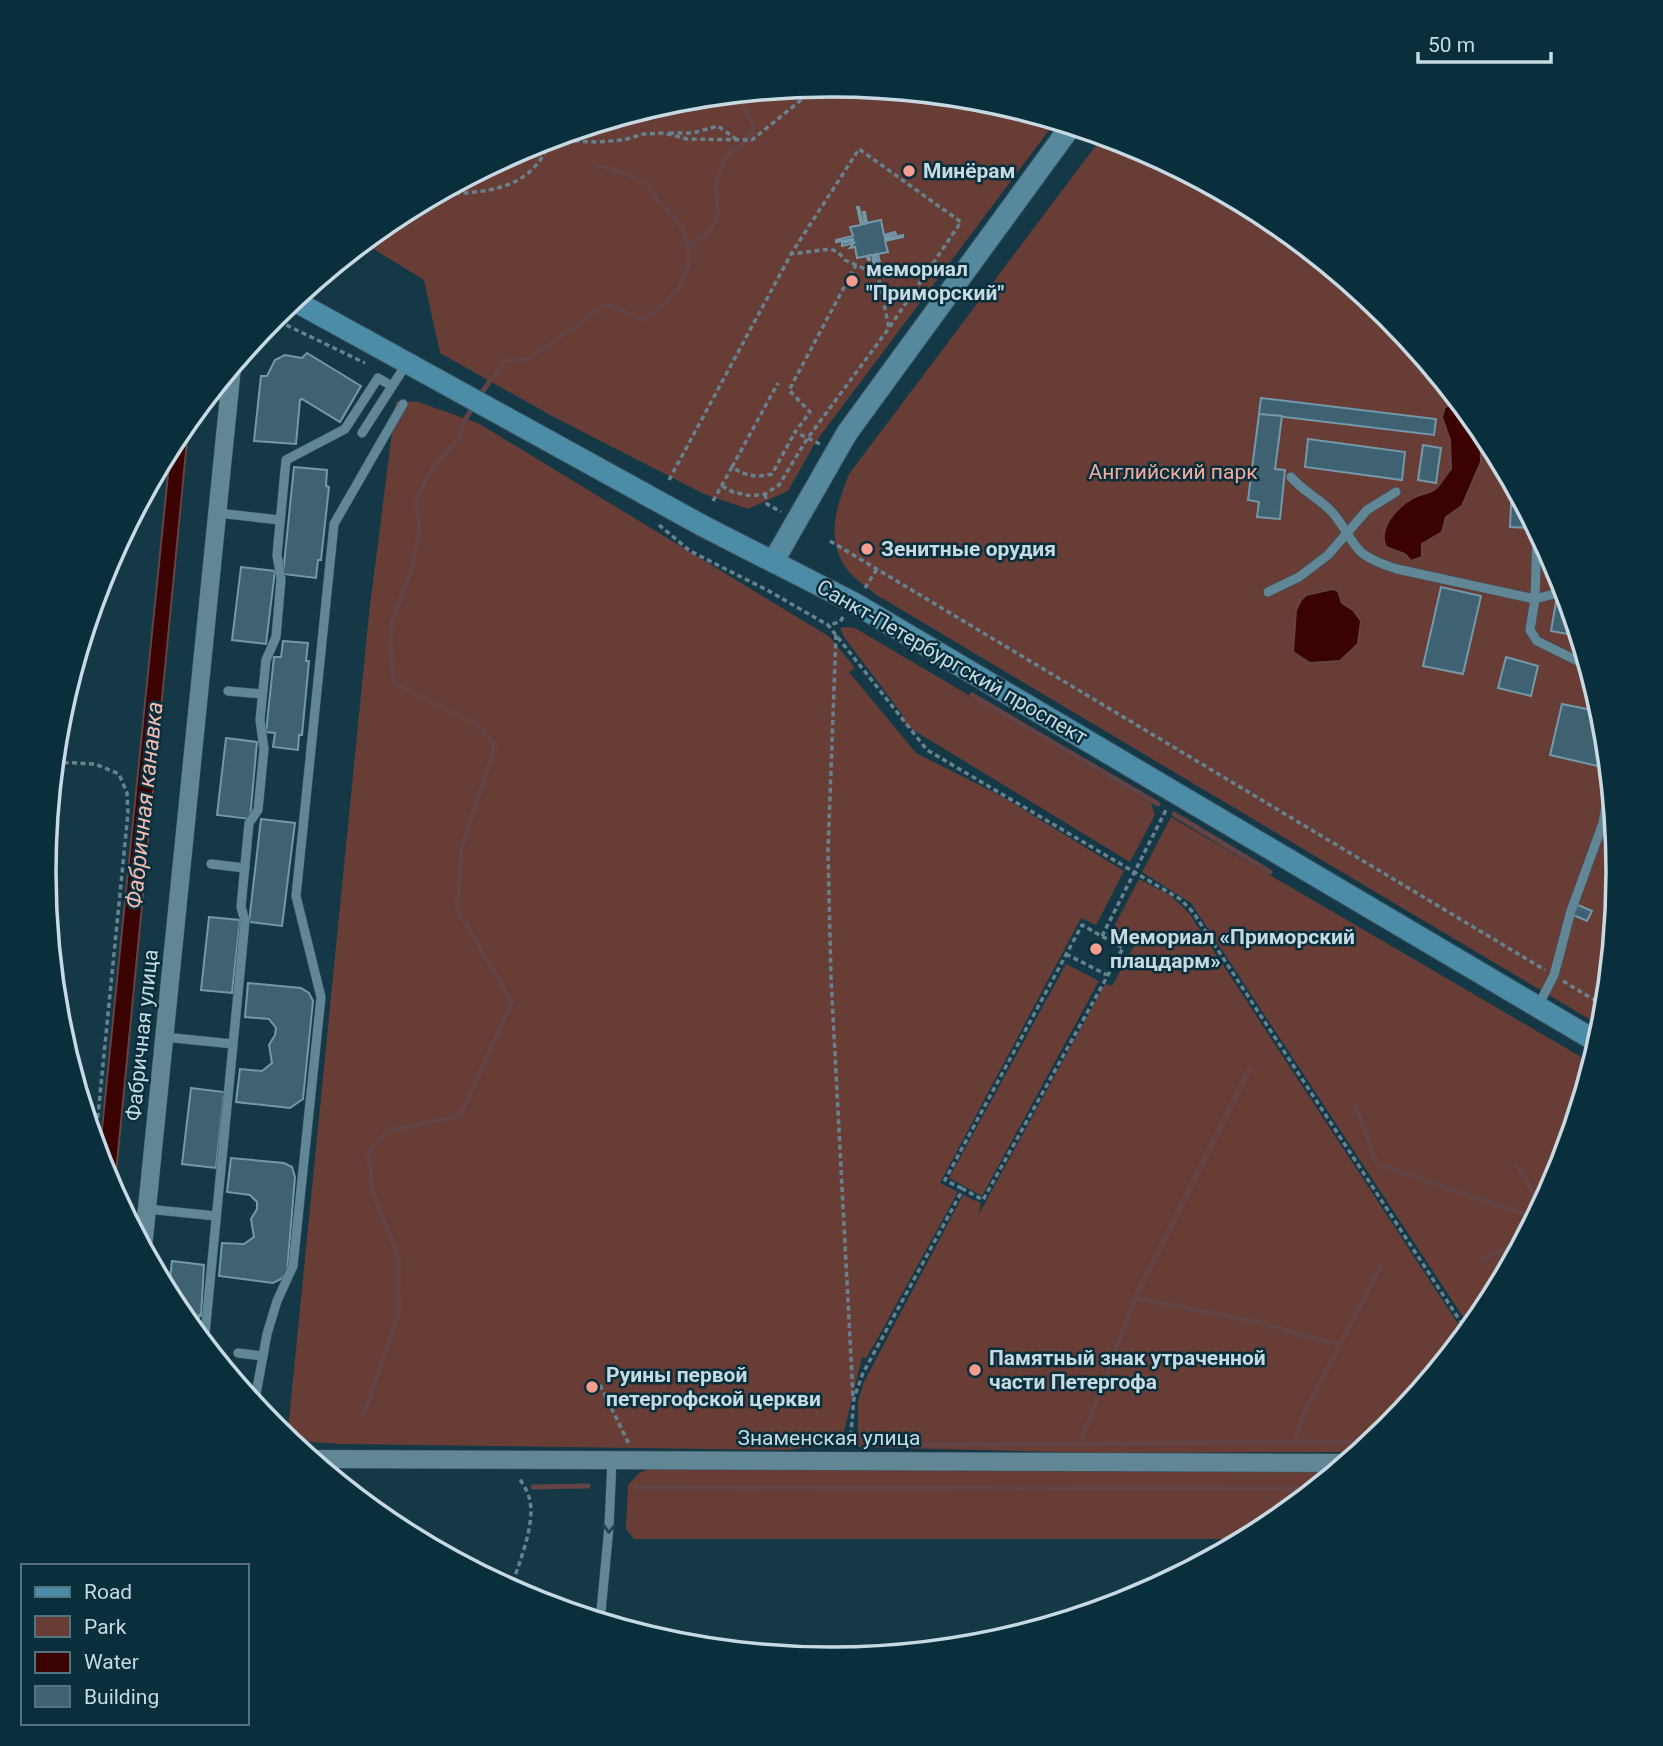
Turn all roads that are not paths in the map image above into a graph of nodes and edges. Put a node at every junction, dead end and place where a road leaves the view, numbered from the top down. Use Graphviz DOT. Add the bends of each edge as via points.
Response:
graph roads {
  1 [pos="1066,134"];
  2 [pos="303,306"];
  3 [pos="407,363"];
  4 [pos="230,383"];
  5 [pos="392,386"];
  6 [pos="403,404"];
  7 [pos="362,432"];
  8 [pos="1291,477"];
  9 [pos="1396,492"];
  10 [pos="217,513"];
  11 [pos="280,520"];
  12 [pos="1347,531"];
  13 [pos="1536,551"];
  14 [pos="773,562"];
  15 [pos="1268,592"];
  16 [pos="1555,594"];
  17 [pos="1535,599"];
  18 [pos="1578,661"];
  19 [pos="228,691"];
  20 [pos="262,694"];
  21 [pos="1604,815"];
  22 [pos="211,864"];
  23 [pos="245,868"];
  24 [pos="1538,1006"];
  25 [pos="164,1037"];
  26 [pos="1589,1037"];
  27 [pos="233,1044"];
  28 [pos="147,1209"];
  29 [pos="216,1216"];
  30 [pos="145,1232"];
  31 [pos="205,1330"];
  32 [pos="238,1353"];
  33 [pos="263,1356"];
  34 [pos="256,1393"];
  35 [pos="324,1459"];
  36 [pos="612,1460"];
  37 [pos="1335,1463"];
  38 [pos="601,1613"];
  1 -- 14 [label="main road" via="847,433"];
  2 -- 3 [label="main road, Санкт-Петербургский проспект"];
  3 -- 5 [label="lane"];
  3 -- 14 [label="main road, Санкт-Петербургский проспект"];
  4 -- 10 [label="street, Фабричная улица"];
  5 -- 7 [label="lane"];
  5 -- 11 [label="lane" via="378,378 345,429 286,460"];
  6 -- 33 [label="lane" via="334,524 296,896 321,997 293,1266 276,1301"];
  8 -- 12 [label="lane"];
  9 -- 12 [label="lane" via="1367,510"];
  10 -- 11 [label="lane"];
  10 -- 25 [label="street, Фабричная улица"];
  11 -- 20 [label="lane" via="276,637 266,660"];
  12 -- 15 [label="lane" via="1328,555 1299,577"];
  12 -- 17 [label="lane" via="1360,551 1375,562"];
  13 -- 17 [label="lane"];
  14 -- 24 [label="main road, Санкт-Петербургский проспект" via="854,603"];
  16 -- 17 [label="lane"];
  17 -- 18 [label="lane" via="1530,630 1537,641"];
  19 -- 20 [label="lane"];
  20 -- 23 [label="lane" via="264,749 258,810 249,823"];
  21 -- 24 [label="lane" via="1554,975"];
  22 -- 23 [label="lane"];
  23 -- 27 [label="lane" via="241,907 245,921"];
  24 -- 26 [label="main road, Санкт-Петербургский проспект"];
  25 -- 27 [label="lane"];
  25 -- 28 [label="street, Фабричная улица"];
  27 -- 29 [label="lane"];
  28 -- 29 [label="lane"];
  28 -- 30 [label="street, Фабричная улица"];
  29 -- 31 [label="lane"];
  32 -- 33 [label="lane"];
  33 -- 34 [label="lane"];
  35 -- 36 [label="street, Знаменская улица"];
  36 -- 37 [label="street, Знаменская улица"];
  36 -- 38 [label="lane, one-way"];
}
